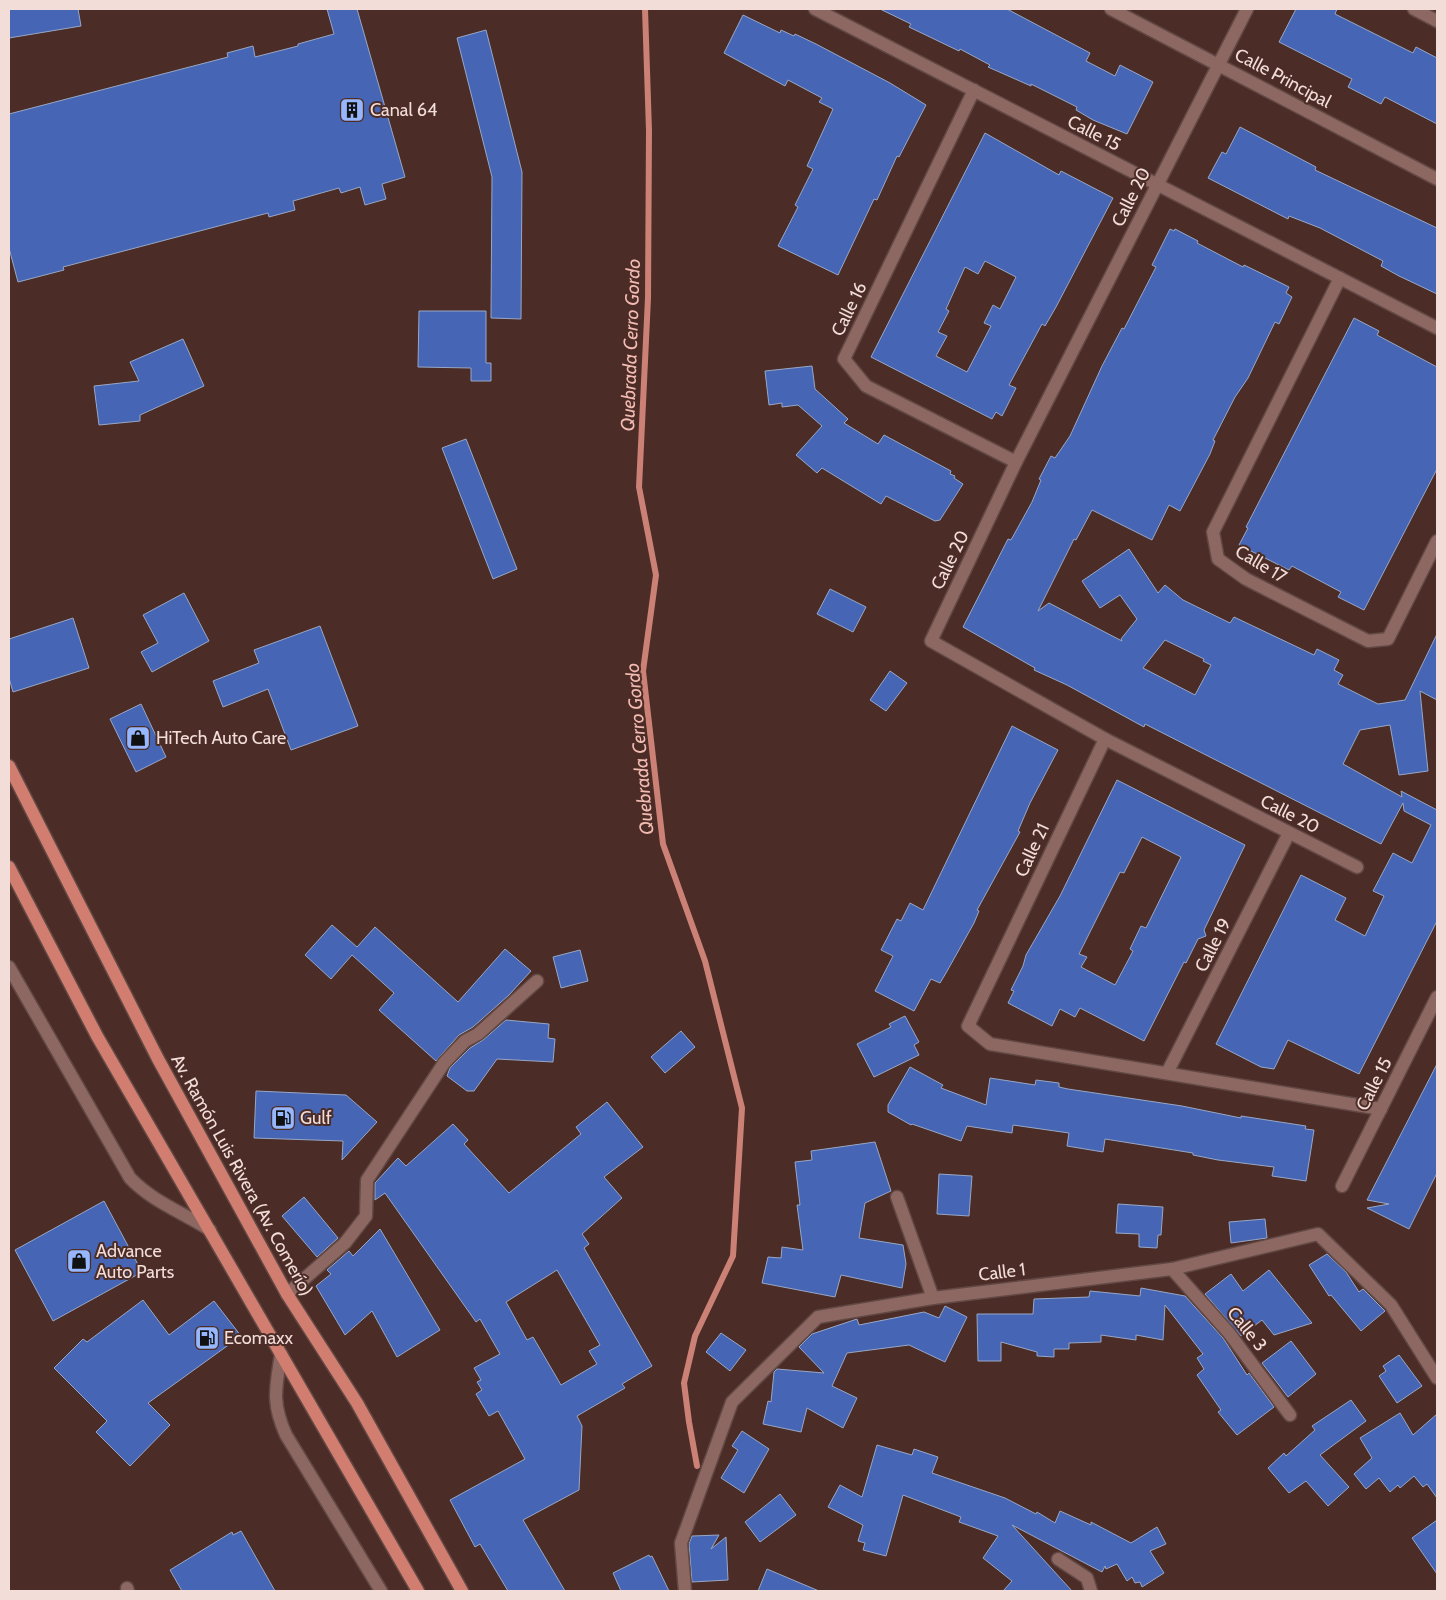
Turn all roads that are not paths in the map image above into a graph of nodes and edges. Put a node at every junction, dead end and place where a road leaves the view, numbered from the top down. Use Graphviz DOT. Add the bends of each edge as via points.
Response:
graph roads {
  1 [pos="815,9"];
  2 [pos="1112,9"];
  3 [pos="1247,9"];
  4 [pos="1414,9"];
  5 [pos="1437,21"];
  6 [pos="1220,64"];
  7 [pos="974,90"];
  8 [pos="1437,179"];
  9 [pos="1157,185"];
  10 [pos="1340,278"];
  11 [pos="1437,328"];
  12 [pos="1016,462"];
  13 [pos="1437,541"];
  14 [pos="1105,739"];
  15 [pos="9,766"];
  16 [pos="1290,833"];
  17 [pos="9,867"];
  18 [pos="1357,867"];
  19 [pos="9,966"];
  20 [pos="537,980"];
  21 [pos="1437,997"];
  22 [pos="1167,1073"];
  23 [pos="1381,1109"];
  24 [pos="1342,1186"];
  25 [pos="897,1197"];
  26 [pos="210,1230"];
  27 [pos="1172,1269"];
  28 [pos="287,1294"];
  29 [pos="933,1298"];
  30 [pos="281,1354"];
  31 [pos="1437,1378"];
  32 [pos="1290,1415"];
  33 [pos="1058,1559"];
  34 [pos="382,1591"];
  35 [pos="418,1591"];
  36 [pos="462,1591"];
  37 [pos="686,1591"];
  38 [pos="1091,1591"];
  1 -- 7 [label="street, Calle 15"];
  2 -- 6 [label="street, Calle Principal"];
  3 -- 6 [label="street"];
  4 -- 5 [label="street"];
  6 -- 8 [label="street, Calle Principal"];
  6 -- 9 [label="street, Calle 20"];
  7 -- 9 [label="street, Calle 15"];
  7 -- 12 [label="street, Calle 16" via="844,359 866,386"];
  9 -- 10 [label="street, Calle 15"];
  9 -- 12 [label="street, Calle 20"];
  10 -- 11 [label="street, Calle 15"];
  10 -- 13 [label="street, Calle 17" via="1213,532 1218,559 1246,579 1368,641 1388,639"];
  12 -- 14 [label="street, Calle 20" via="931,641"];
  14 -- 16 [label="street, Calle 20"];
  14 -- 22 [label="street, Calle 21" via="968,1026 990,1044"];
  15 -- 28 [label="main road, Av. Ramón Luis Rivera (Av. Comerío)" via="158,1059"];
  16 -- 18 [label="street, Calle 20"];
  16 -- 22 [label="street, Calle 19"];
  17 -- 26 [label="main road" via="96,1036"];
  19 -- 26 [label="street" via="130,1178 145,1194"];
  20 -- 28 [label="street" via="478,1034 464,1041 444,1063 367,1180 366,1216 345,1243"];
  21 -- 23 [label="street, Calle 15"];
  22 -- 23 [label="street"];
  23 -- 24 [label="street, Calle 15"];
  25 -- 29 [label="street"];
  26 -- 30 [label="main road"];
  27 -- 29 [label="street, Calle 1"];
  27 -- 31 [label="street, Calle 1" via="1318,1234 1391,1305"];
  27 -- 32 [label="street, Calle 3" via="1229,1333"];
  28 -- 36 [label="main road, Av. Ramón Luis Rivera (Av. Comerío)" via="357,1403"];
  29 -- 37 [label="street, Calle 1" via="818,1317 732,1402 681,1543"];
  30 -- 34 [label="street" via="275,1396 277,1415 286,1435"];
  30 -- 35 [label="main road"];
  33 -- 38 [label="street" via="1087,1578"];
}
